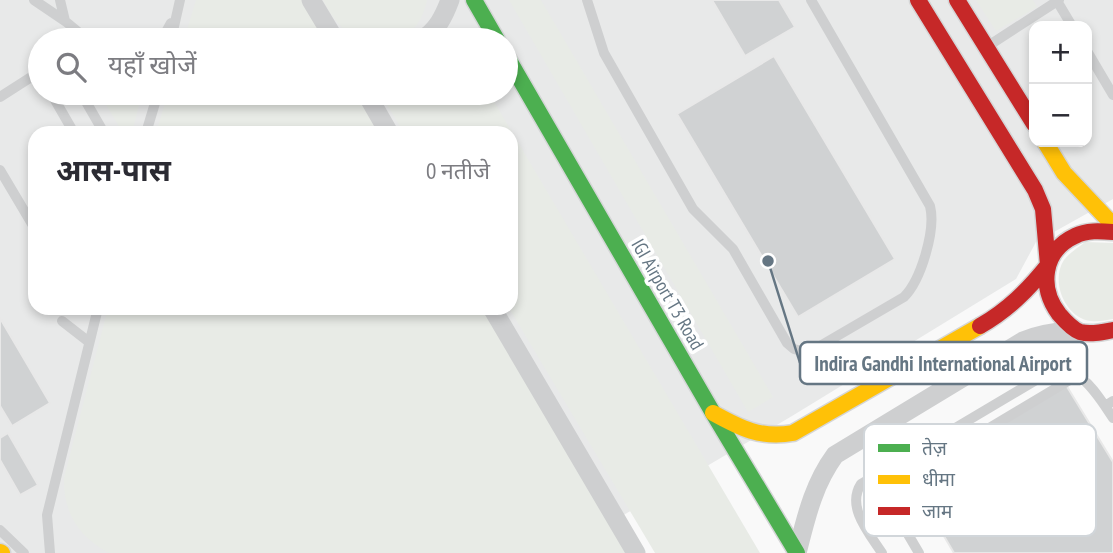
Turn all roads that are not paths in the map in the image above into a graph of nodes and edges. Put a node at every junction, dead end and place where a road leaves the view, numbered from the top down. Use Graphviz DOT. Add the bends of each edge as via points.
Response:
graph roads {
  1 [pos="34,0"];
  2 [pos="47,0"];
  3 [pos="58,0"];
  4 [pos="180,0"];
  5 [pos="311,0"];
  6 [pos="450,0"];
  7 [pos="474,0"];
  8 [pos="587,0"];
  9 [pos="811,0"];
  10 [pos="918,0"];
  11 [pos="957,0"];
  12 [pos="1058,1"];
  13 [pos="175,17"];
  14 [pos="322,19"];
  15 [pos="1069,21"];
  16 [pos="67,23"];
  17 [pos="69,28"];
  18 [pos="73,28"];
  19 [pos="168,28"];
  20 [pos="173,28"];
  21 [pos="328,28"];
  22 [pos="331,28"];
  23 [pos="435,28"];
  24 [pos="490,28"];
  25 [pos="988,47"];
  26 [pos="1092,59"];
  27 [pos="518,76"];
  28 [pos="28,79"];
  29 [pos="1113,94"];
  30 [pos="0,97"];
  31 [pos="58,105"];
  32 [pos="88,105"];
  33 [pos="154,105"];
  34 [pos="373,105"];
  35 [pos="1029,116"];
  36 [pos="70,126"];
  37 [pos="100,126"];
  38 [pos="148,126"];
  39 [pos="385,126"];
  40 [pos="1048,147"];
  41 [pos="0,170"];
  42 [pos="28,217"];
  43 [pos="1113,225"];
  44 [pos="1113,232"];
  45 [pos="1048,265"];
  46 [pos="96,315"];
  47 [pos="496,315"];
  48 [pos="62,321"];
  49 [pos="1113,330"];
  50 [pos="1083,333"];
  51 [pos="89,342"];
  52 [pos="1102,346"];
  53 [pos="1078,375"];
  54 [pos="1109,403"];
  55 [pos="713,413"];
  56 [pos="1113,418"];
  57 [pos="887,424"];
  58 [pos="962,424"];
  59 [pos="996,424"];
  60 [pos="864,438"];
  61 [pos="864,482"];
  62 [pos="864,524"];
  63 [pos="0,530"];
  64 [pos="872,536"];
  65 [pos="909,536"];
  66 [pos="24,553"];
  67 [pos="50,553"];
  68 [pos="636,553"];
  69 [pos="797,553"];
  70 [pos="882,553"];
  71 [pos="919,553"];
  1 -- 16 [label="lane"];
  2 -- 16 [label="lane"];
  3 -- 16 [label="lane"];
  4 -- 13 [label="lane"];
  5 -- 14 [label="street"];
  6 -- 23 [label="street"];
  7 -- 24 [label="main road"];
  8 -- 9 [label="lane" via="604,53 693,209 733,249 787,343 802,353 912,289 933,217"];
  10 -- 45 [label="main road" via="1035,190 1043,209"];
  11 -- 25 [label="main road"];
  12 -- 15 [label="lane"];
  12 -- 25 [label="lane"];
  13 -- 19 [label="lane"];
  13 -- 20 [label="lane"];
  14 -- 21 [label="street"];
  14 -- 22 [label="street"];
  16 -- 17 [label="lane"];
  16 -- 18 [label="lane"];
  25 -- 35 [label="main road"];
  26 -- 29 [label="lane"];
  27 -- 55 [label="main road, IGI Airport T3 Road"];
  28 -- 30 [label="lane"];
  31 -- 36 [label="lane"];
  32 -- 37 [label="lane"];
  33 -- 38 [label="lane"];
  34 -- 39 [label="street"];
  40 -- 43 [label="main road" via="1064,173"];
  41 -- 42 [label="lane"];
  44 -- 45 [label="main road" via="1096,229 1067,238"];
  45 -- 50 [label="main road" via="1045,279 1055,312"];
  45 -- 55 [label="main road" via="1024,294 995,317 793,433 763,437"];
  46 -- 51 [label="lane"];
  47 -- 68 [label="street"];
  48 -- 51 [label="lane"];
  49 -- 50 [label="main road"];
  50 -- 52 [label="main road"];
  50 -- 57 [label="street" via="1055,332 1023,341"];
  51 -- 67 [label="lane" via="47,515"];
  53 -- 54 [label="lane"];
  53 -- 58 [label="lane" via="1062,370 1048,373"];
  53 -- 59 [label="lane"];
  54 -- 56 [label="lane"];
  55 -- 69 [label="main road, IGI Airport T3 Road"];
  60 -- 69 [label="street" via="835,456 822,473"];
  61 -- 62 [label="lane" via="855,503"];
  63 -- 66 [label="lane"];
  64 -- 70 [label="lane"];
  65 -- 71 [label="lane"];
}
